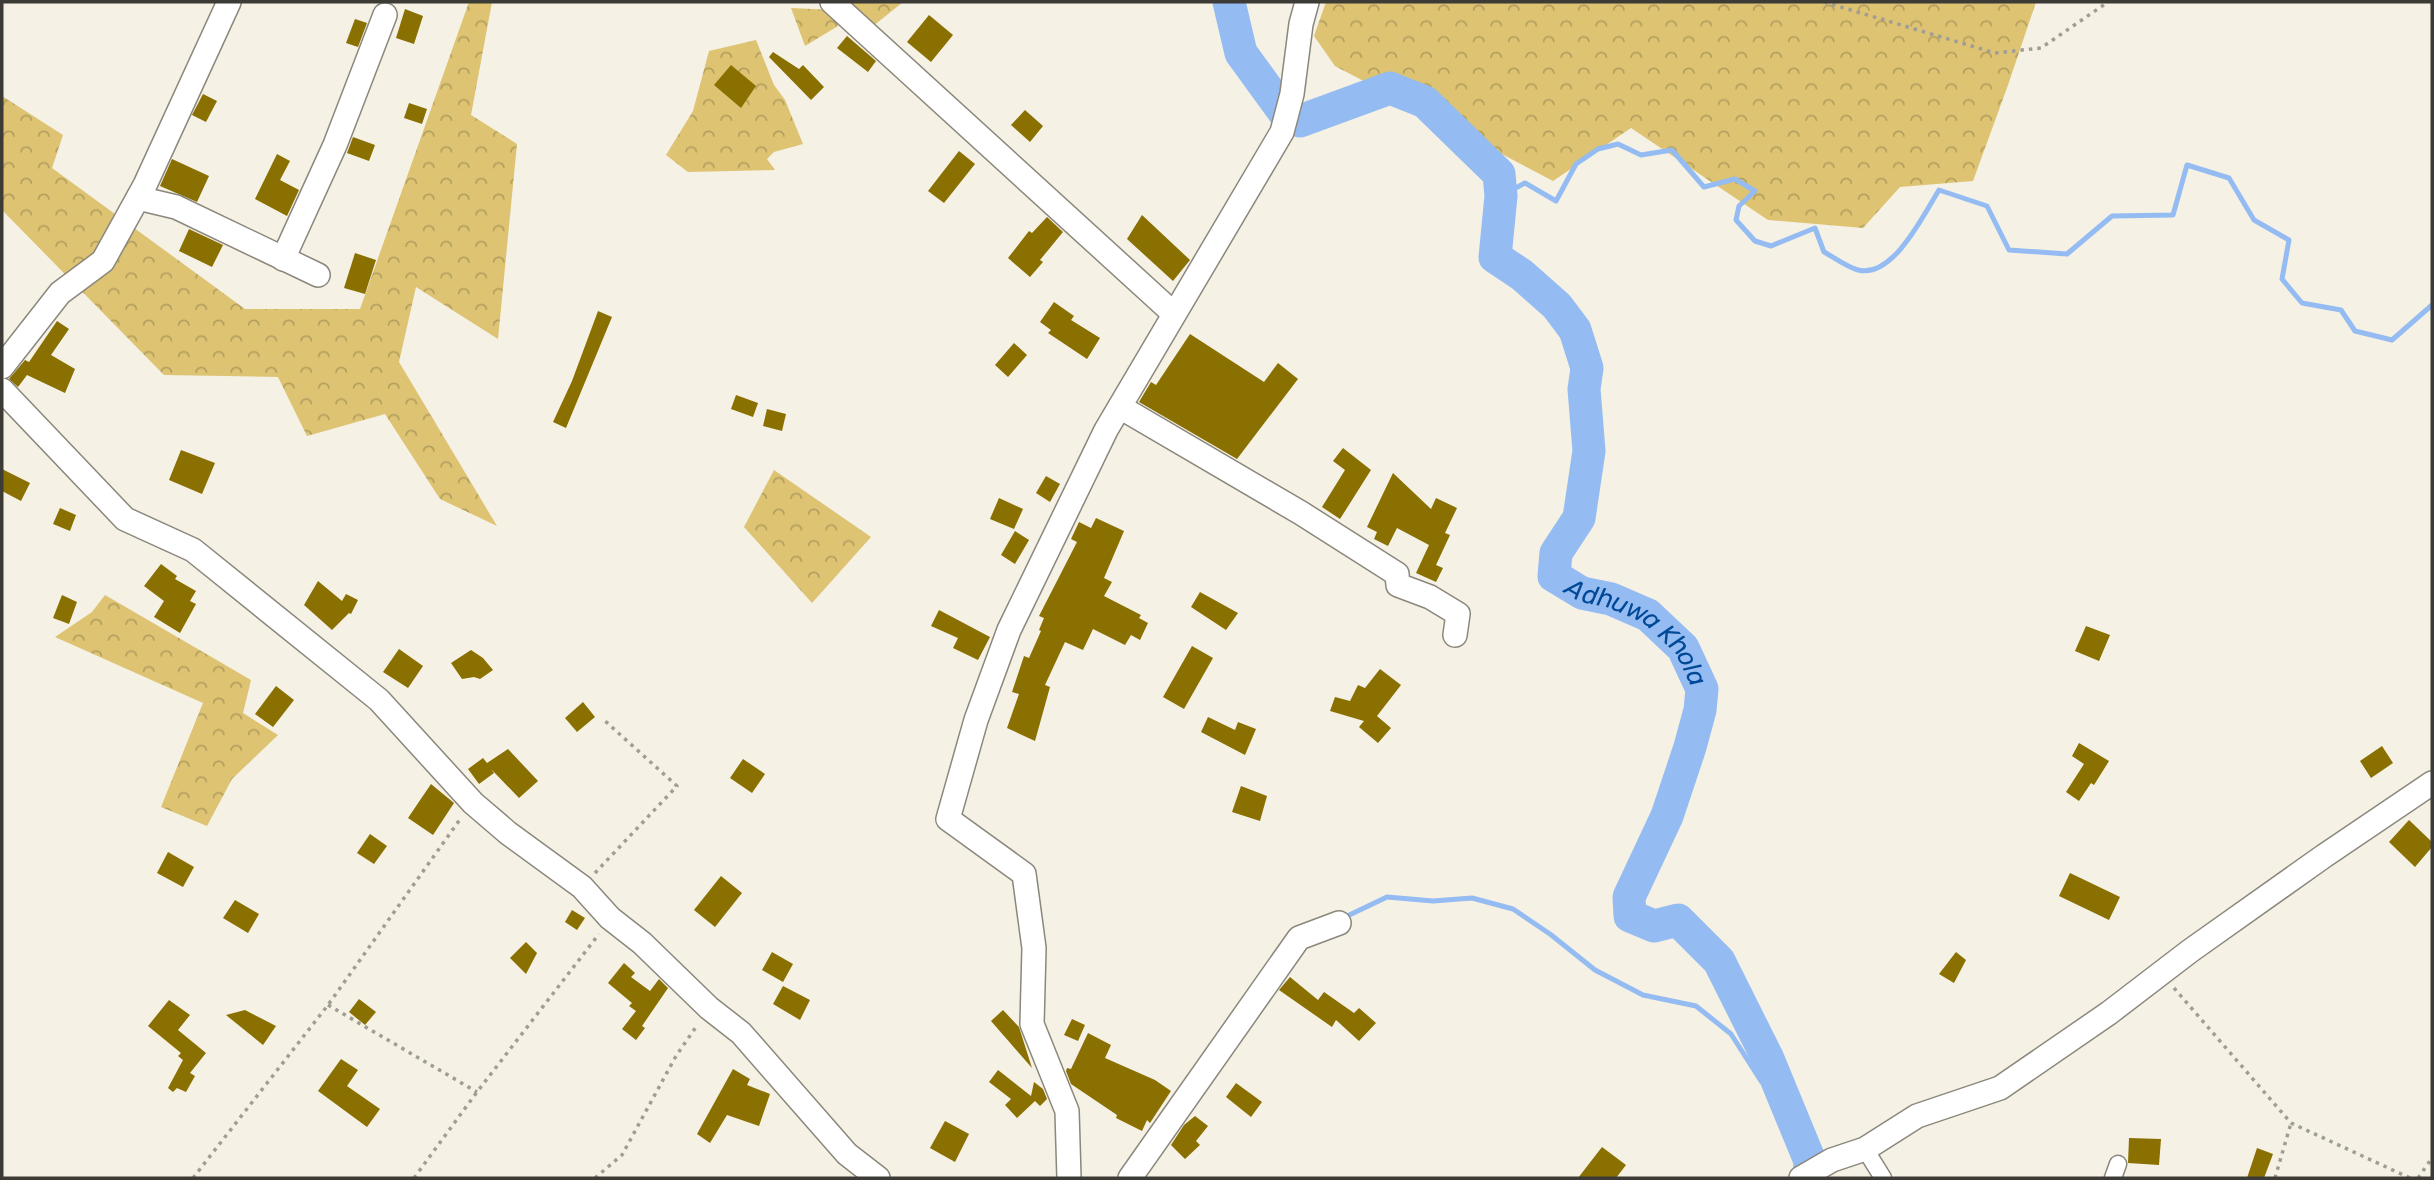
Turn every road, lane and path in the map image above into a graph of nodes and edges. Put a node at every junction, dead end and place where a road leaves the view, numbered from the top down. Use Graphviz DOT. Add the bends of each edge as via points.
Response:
graph roads {
  1 [pos="229,2"];
  2 [pos="832,2"];
  3 [pos="1307,2"];
  4 [pos="1824,2"];
  5 [pos="2108,2"];
  6 [pos="385,15"];
  7 [pos="138,198"];
  8 [pos="283,259"];
  9 [pos="318,275"];
  10 [pos="1173,313"];
  11 [pos="2,367"];
  12 [pos="2,390"];
  13 [pos="1120,407"];
  14 [pos="1455,635"];
  15 [pos="604,720"];
  16 [pos="2432,783"];
  17 [pos="472,803"];
  18 [pos="582,887"];
  19 [pos="610,918"];
  20 [pos="1339,923"];
  21 [pos="2160,973"];
  22 [pos="328,1005"];
  23 [pos="709,1008"];
  24 [pos="477,1092"];
  25 [pos="2291,1123"];
  26 [pos="1865,1149"];
  27 [pos="2432,1158"];
  28 [pos="193,1178"];
  29 [pos="414,1178"];
  30 [pos="595,1178"];
  31 [pos="878,1178"];
  32 [pos="1069,1178"];
  33 [pos="1130,1178"];
  34 [pos="1801,1178"];
  35 [pos="1883,1178"];
  36 [pos="2275,1178"];
  37 [pos="2410,1178"];
  38 [pos="2418,1178"];
  1 -- 7 [label="street"];
  2 -- 10 [label="street"];
  3 -- 10 [label="street" via="1282,132"];
  4 -- 5 [label="path" via="1995,52 2040,48"];
  6 -- 8 [label="street" via="335,145"];
  7 -- 8 [label="street" via="176,208"];
  7 -- 11 [label="street" via="103,261 60,293"];
  8 -- 9 [label="street"];
  10 -- 13 [label="street"];
  12 -- 17 [label="street" via="125,519 193,550 379,700"];
  13 -- 14 [label="street" via="1376,560 1397,574 1398,585 1458,614"];
  13 -- 32 [label="street" via="1009,630 976,720 948,819 1024,874 1034,948 1032,1024 1067,1111"];
  15 -- 18 [label="path" via="677,786"];
  16 -- 21 [label="street"];
  17 -- 18 [label="street"];
  17 -- 22 [label="path"];
  18 -- 19 [label="street"];
  19 -- 23 [label="street"];
  19 -- 24 [label="path"];
  20 -- 33 [label="street" via="1299,938"];
  21 -- 25 [label="path"];
  21 -- 26 [label="street" via="2000,1088 1917,1116"];
  22 -- 24 [label="path"];
  22 -- 28 [label="path"];
  23 -- 30 [label="path" via="676,1056 622,1155"];
  23 -- 31 [label="street" via="741,1033 847,1154"];
  24 -- 29 [label="path"];
  25 -- 36 [label="path"];
  25 -- 37 [label="path"];
  26 -- 34 [label="street" via="1832,1160"];
  26 -- 35 [label="street"];
  27 -- 38 [label="path"];
}
